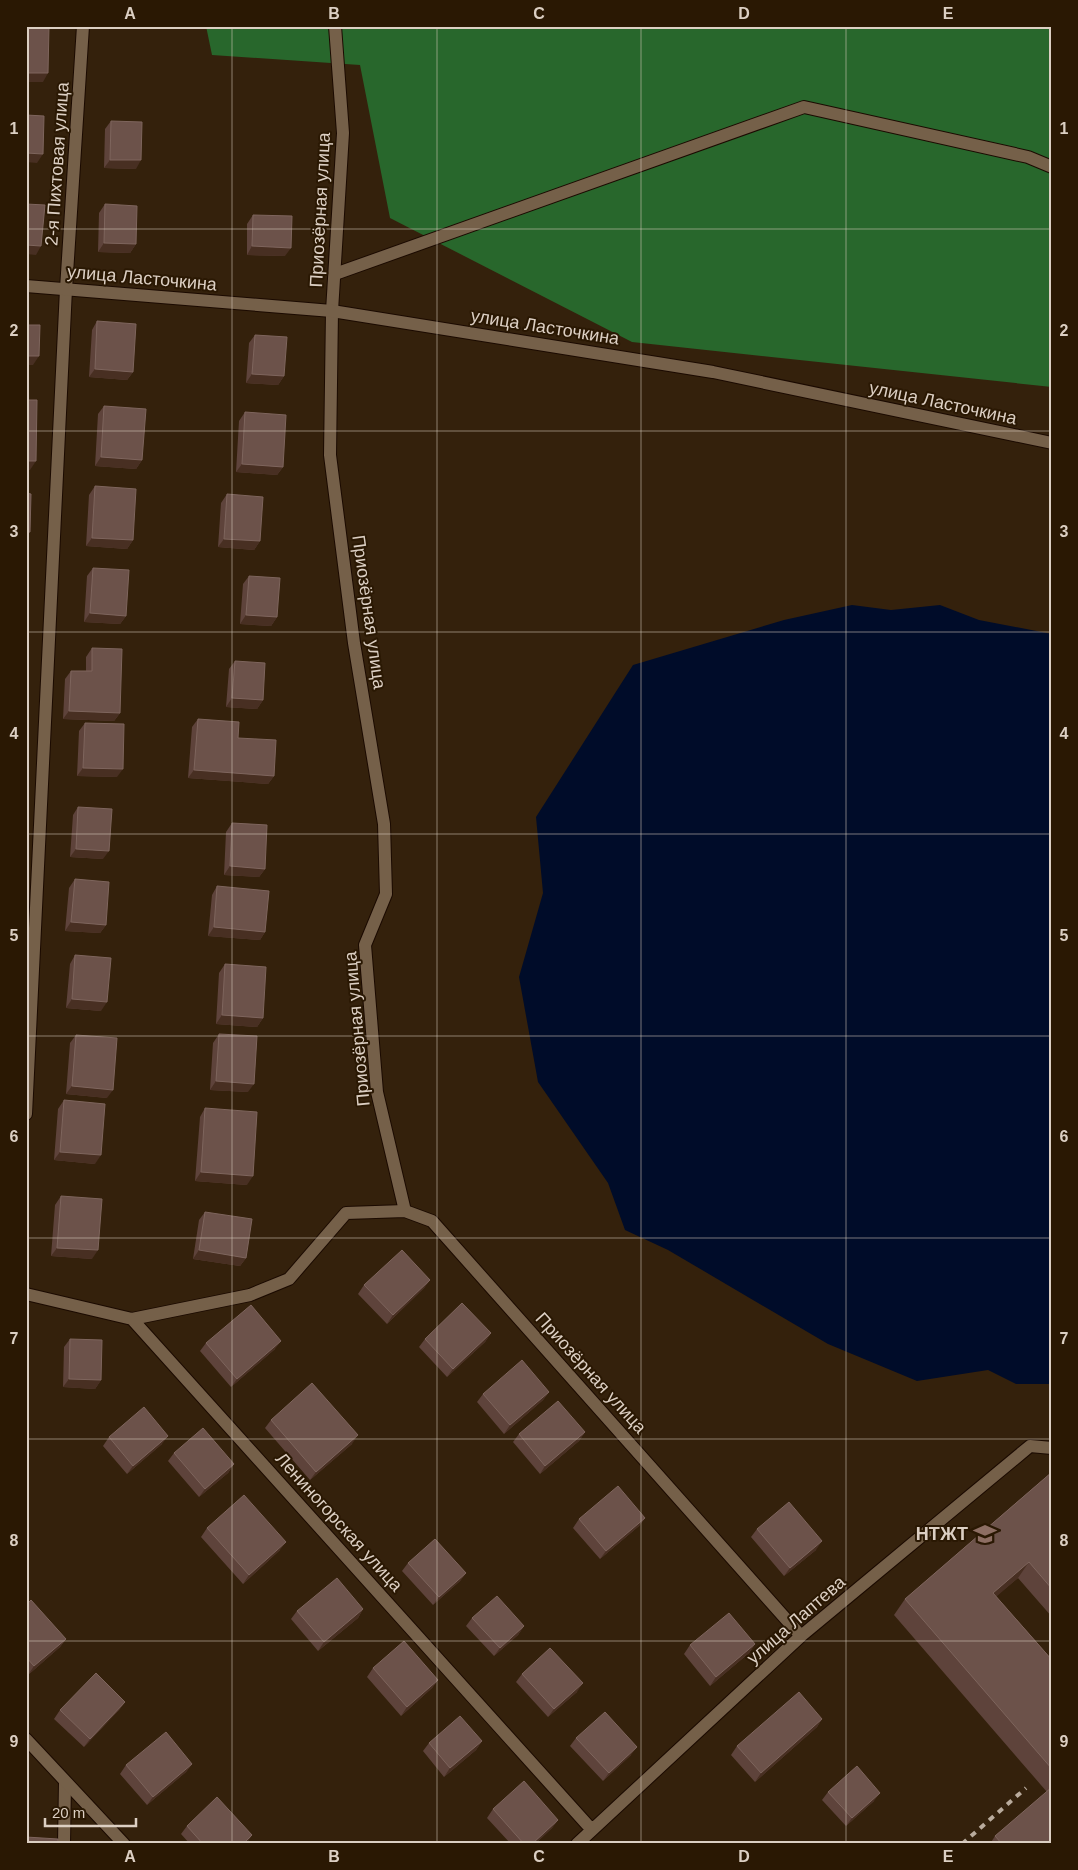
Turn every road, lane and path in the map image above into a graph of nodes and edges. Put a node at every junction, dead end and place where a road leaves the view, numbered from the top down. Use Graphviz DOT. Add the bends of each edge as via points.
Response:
graph roads {
  1 [pos="83,26"];
  2 [pos="335,26"];
  3 [pos="1052,167"];
  4 [pos="335,274"];
  5 [pos="26,286"];
  6 [pos="66,289"];
  7 [pos="332,311"];
  8 [pos="1052,444"];
  9 [pos="26,1114"];
  10 [pos="405,1211"];
  11 [pos="26,1294"];
  12 [pos="132,1319"];
  13 [pos="1052,1448"];
  14 [pos="801,1636"];
  15 [pos="26,1739"];
  16 [pos="65,1782"];
  17 [pos="592,1830"];
  18 [pos="64,1844"];
  19 [pos="124,1844"];
  20 [pos="577,1844"];
  1 -- 6 [label="street, 2-я Пихтовая улица"];
  2 -- 4 [label="street, Приозёрная улица" via="343,133"];
  3 -- 4 [label="street" via="1028,157 804,107"];
  4 -- 7 [label="street, Приозёрная улица"];
  5 -- 6 [label="street, улица Ласточкина"];
  6 -- 7 [label="street, улица Ласточкина"];
  6 -- 9 [label="street, 2-я Пихтовая улица"];
  7 -- 8 [label="street, улица Ласточкина" via="713,372"];
  7 -- 10 [label="street, Приозёрная улица" via="330,455 354,644 384,824 386,894 365,944 377,1092"];
  10 -- 12 [label="street" via="346,1213 289,1279 258,1292"];
  10 -- 14 [label="street, Приозёрная улица" via="432,1221"];
  11 -- 12 [label="street"];
  12 -- 17 [label="street, Лениногорская улица"];
  13 -- 14 [label="street, улица Лаптева" via="1030,1446"];
  14 -- 17 [label="street, улица Лаптева"];
  15 -- 16 [label="street"];
  16 -- 18 [label="street"];
  16 -- 19 [label="street"];
  17 -- 20 [label="street, улица Лаптева"];
}
